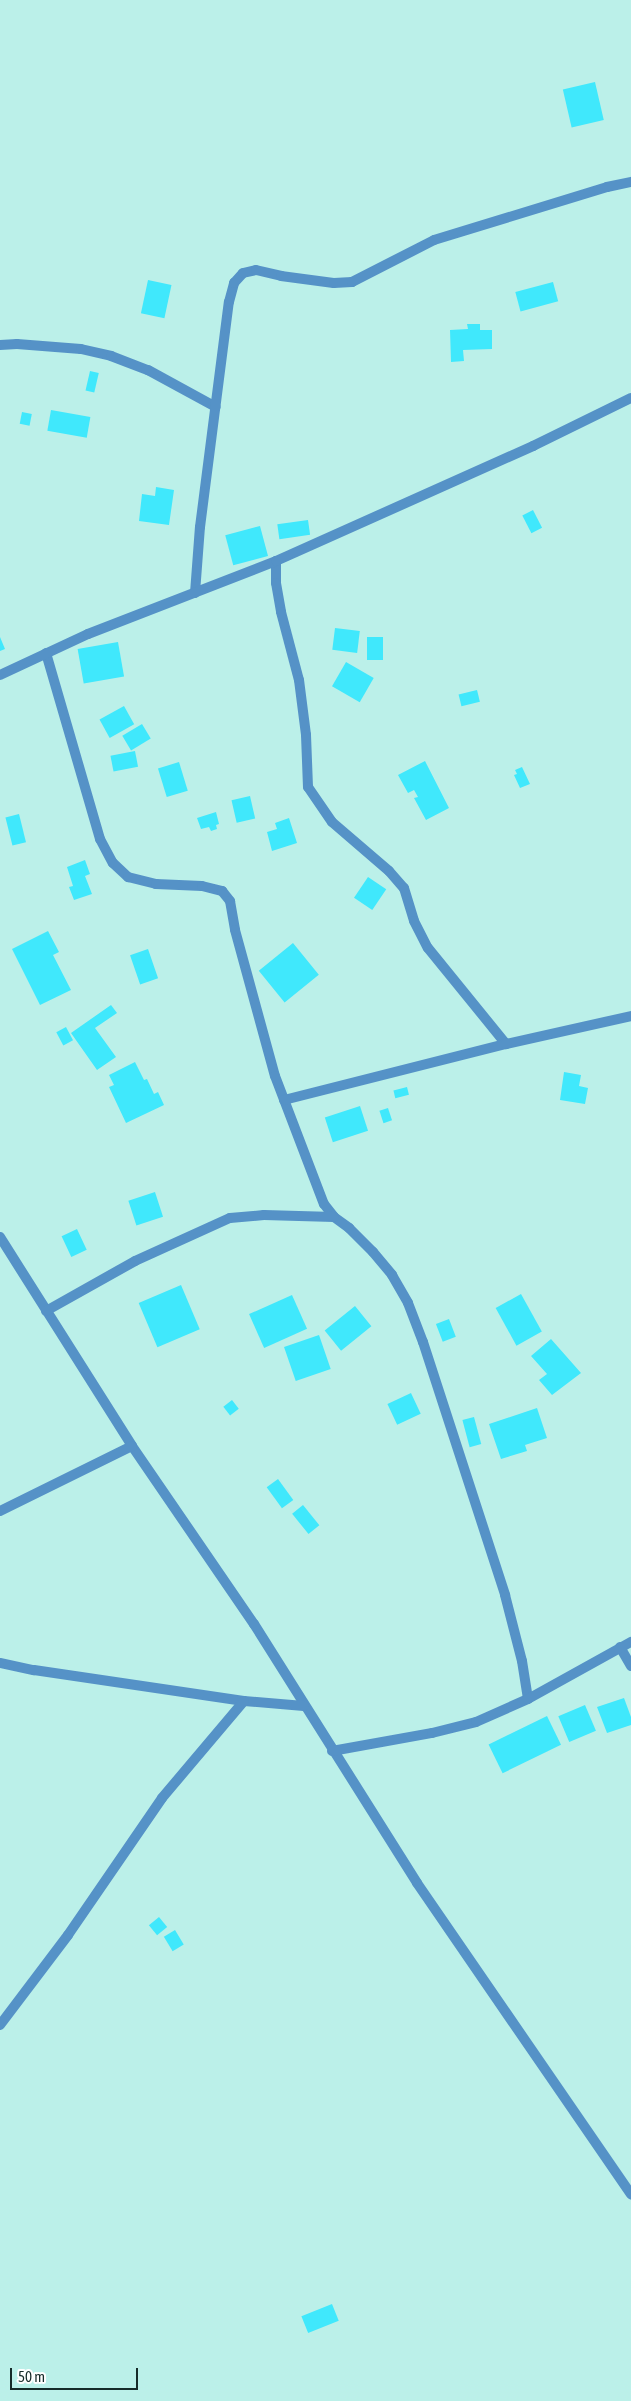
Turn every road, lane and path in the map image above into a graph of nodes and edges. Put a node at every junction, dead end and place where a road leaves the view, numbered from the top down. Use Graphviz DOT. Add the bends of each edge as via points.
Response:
graph roads {
  1 [pos="631,182"];
  2 [pos="0,345"];
  3 [pos="631,398"];
  4 [pos="216,407"];
  5 [pos="276,562"];
  6 [pos="195,593"];
  7 [pos="46,653"];
  8 [pos="0,675"];
  9 [pos="631,1016"];
  10 [pos="506,1044"];
  11 [pos="284,1100"];
  12 [pos="334,1217"];
  13 [pos="0,1237"];
  14 [pos="46,1311"];
  15 [pos="132,1446"];
  16 [pos="0,1511"];
  17 [pos="631,1642"];
  18 [pos="620,1647"];
  19 [pos="0,1662"];
  20 [pos="631,1666"];
  21 [pos="528,1699"];
  22 [pos="244,1700"];
  23 [pos="304,1706"];
  24 [pos="332,1751"];
  25 [pos="0,2025"];
  26 [pos="631,2194"];
  1 -- 4 [label="street" via="434,240 352,282 334,283 256,270 243,273 234,283 229,302"];
  2 -- 4 [label="street" via="81,349 111,356 148,370"];
  3 -- 5 [label="street" via="500,462"];
  4 -- 6 [label="street"];
  5 -- 6 [label="street"];
  5 -- 10 [label="street" via="281,612 299,680 308,787 332,822 404,888 414,921 428,948"];
  6 -- 7 [label="street"];
  7 -- 8 [label="street"];
  7 -- 11 [label="street" via="100,839 113,863 128,877 156,884 222,890 230,901 235,930"];
  9 -- 10 [label="street"];
  10 -- 11 [label="street"];
  11 -- 12 [label="street" via="324,1204"];
  12 -- 14 [label="street" via="264,1215 230,1218 136,1261"];
  12 -- 21 [label="street" via="373,1252 392,1275 408,1303 505,1595"];
  13 -- 14 [label="street"];
  14 -- 15 [label="street"];
  15 -- 16 [label="street"];
  15 -- 23 [label="street" via="254,1624"];
  17 -- 18 [label="street"];
  18 -- 20 [label="street"];
  18 -- 21 [label="street"];
  19 -- 22 [label="street" via="34,1670"];
  21 -- 24 [label="street" via="476,1722 432,1734"];
  22 -- 23 [label="street"];
  22 -- 25 [label="street" via="162,1798"];
  23 -- 24 [label="street"];
  24 -- 26 [label="street" via="417,1883"];
}
